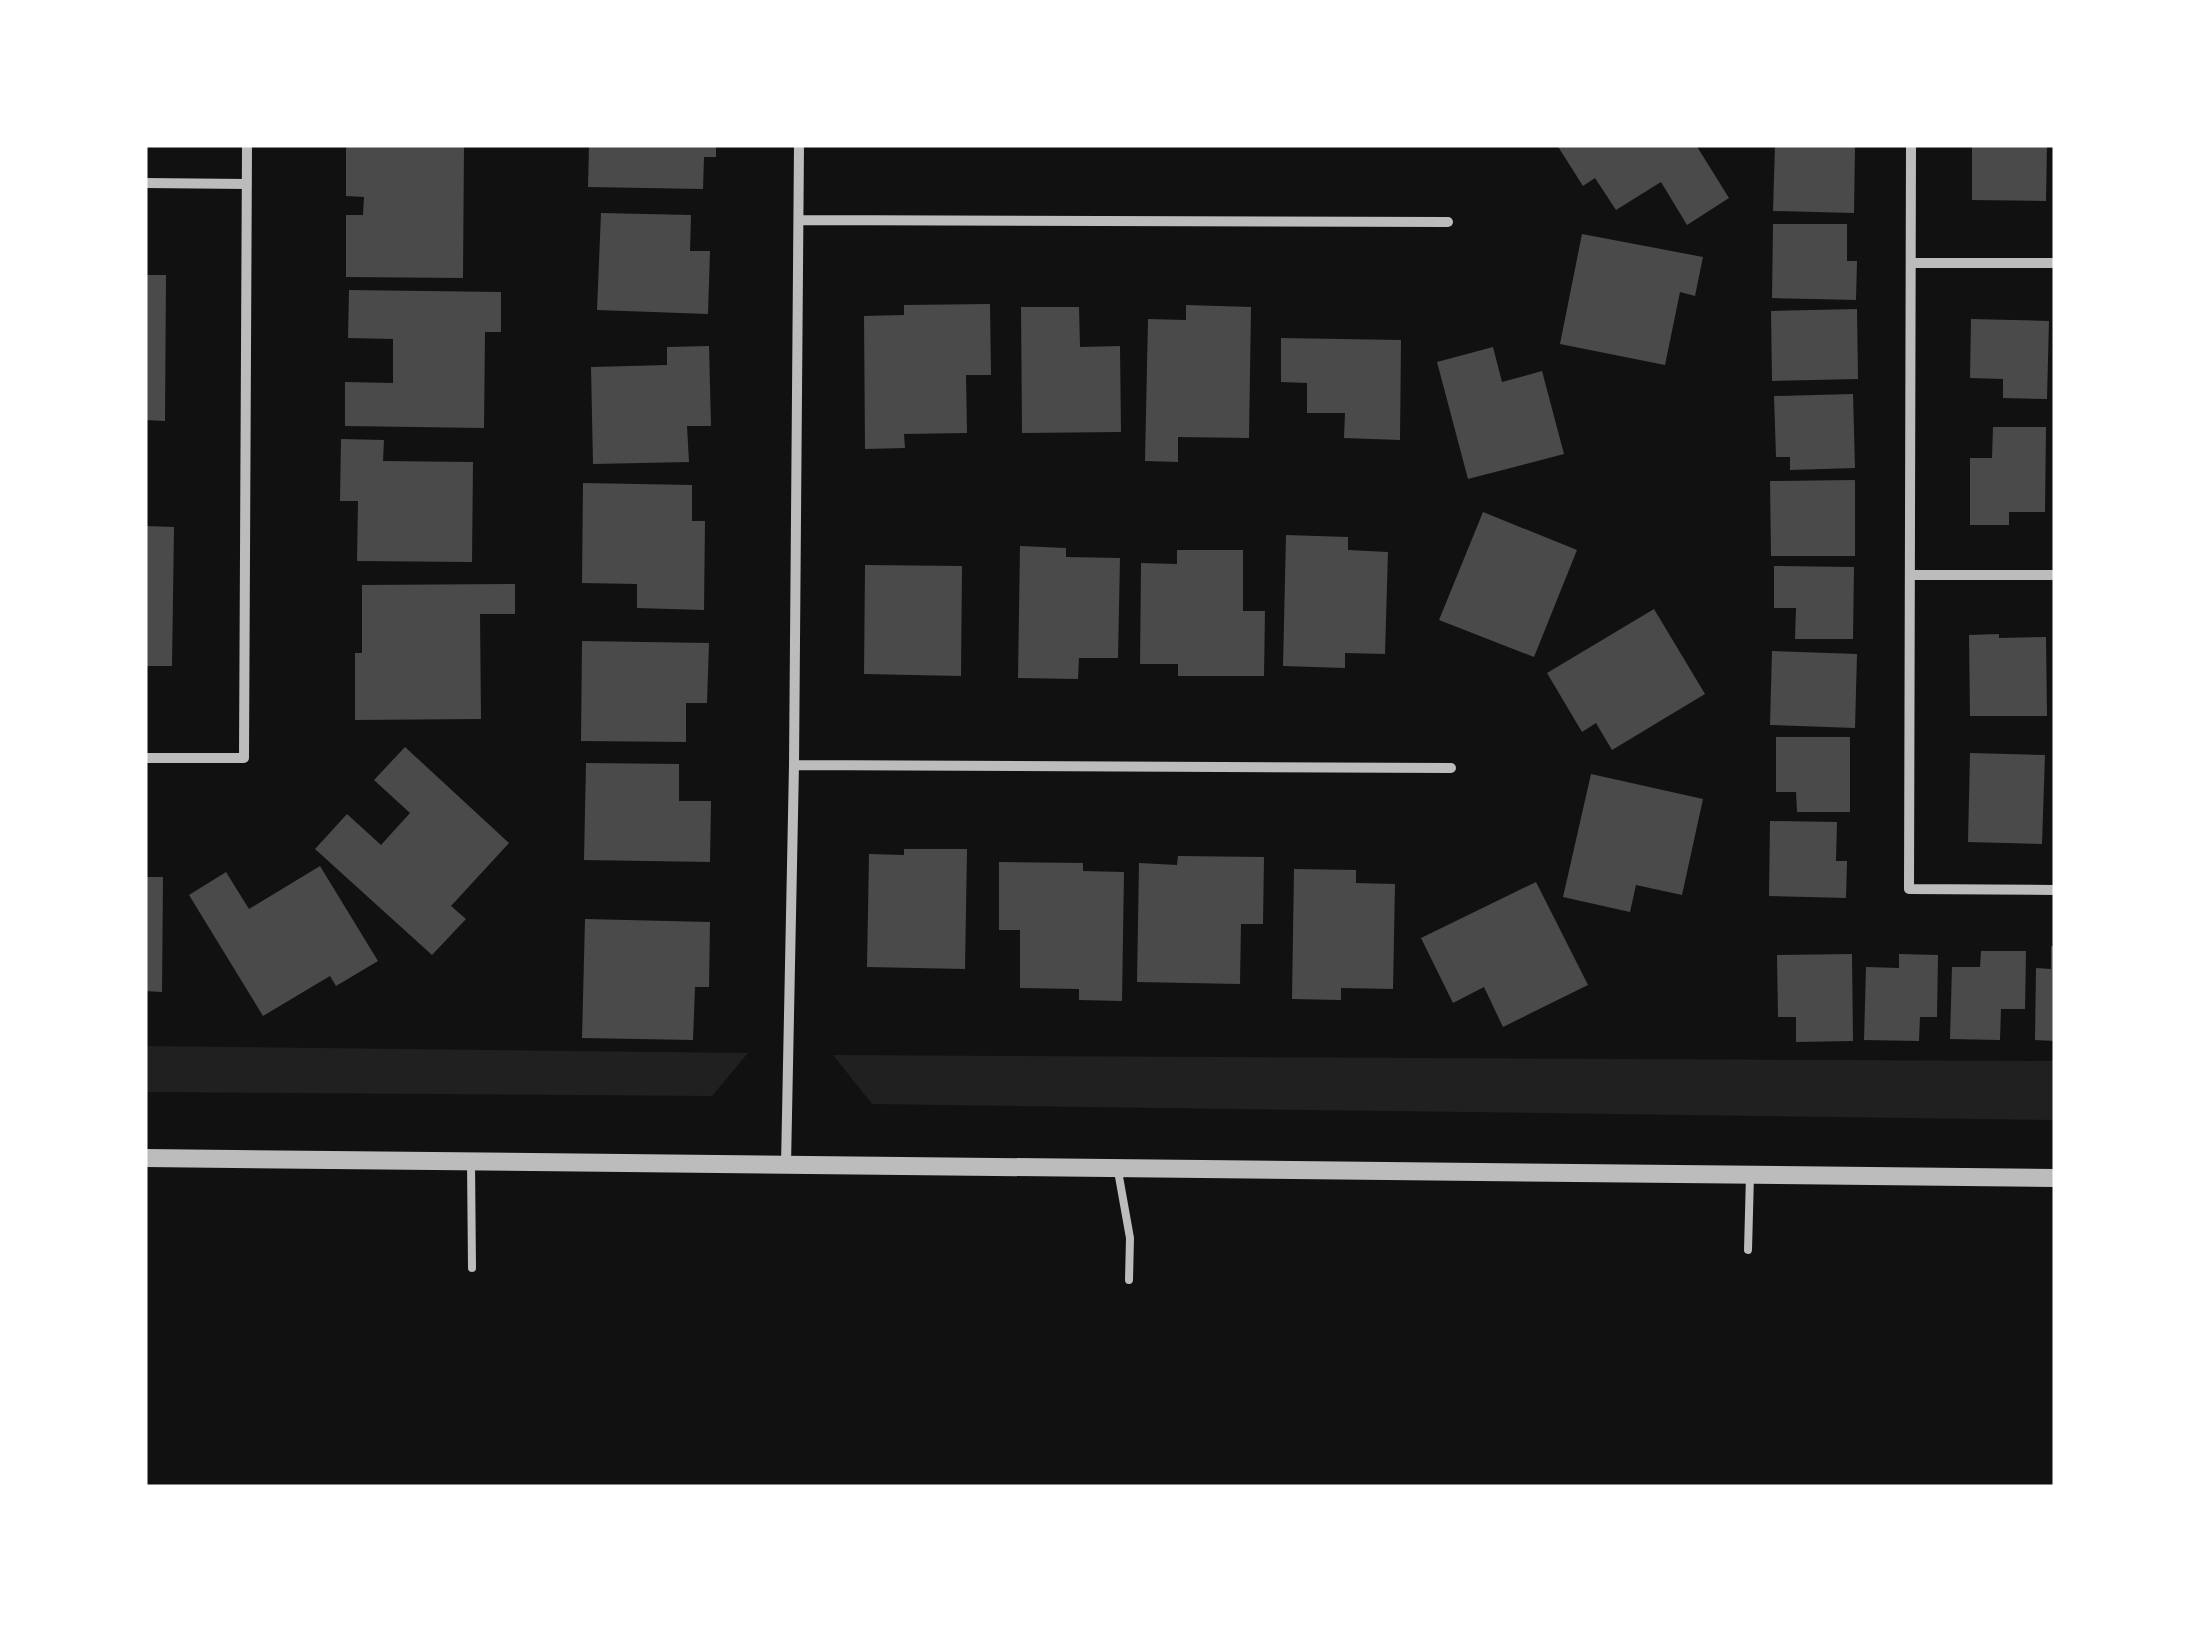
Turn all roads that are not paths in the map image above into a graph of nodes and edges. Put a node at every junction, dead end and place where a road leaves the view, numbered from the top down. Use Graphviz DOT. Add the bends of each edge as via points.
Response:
graph roads {
  1 [pos="247,145"];
  2 [pos="800,145"];
  3 [pos="1911,145"];
  4 [pos="145,183"];
  5 [pos="247,184"];
  6 [pos="799,220"];
  7 [pos="1448,222"];
  8 [pos="1911,263"];
  9 [pos="2055,263"];
  10 [pos="1910,574"];
  11 [pos="2055,575"];
  12 [pos="145,758"];
  13 [pos="794,765"];
  14 [pos="1451,768"];
  15 [pos="2055,890"];
  16 [pos="145,1158"];
  17 [pos="471,1162"];
  18 [pos="786,1164"];
  19 [pos="1117,1168"];
  20 [pos="1750,1175"];
  21 [pos="2055,1178"];
  22 [pos="1748,1250"];
  23 [pos="472,1268"];
  24 [pos="1129,1280"];
  1 -- 5 [label="street"];
  2 -- 6 [label="street"];
  3 -- 8 [label="street"];
  4 -- 5 [label="street"];
  5 -- 12 [label="street" via="244,758"];
  6 -- 7 [label="street"];
  6 -- 13 [label="street"];
  8 -- 9 [label="street"];
  8 -- 10 [label="street"];
  10 -- 11 [label="street"];
  10 -- 15 [label="street" via="1909,889"];
  13 -- 14 [label="street"];
  13 -- 18 [label="street"];
  16 -- 17 [label="street"];
  17 -- 18 [label="street"];
  17 -- 23 [label="lane"];
  18 -- 19 [label="street"];
  19 -- 20 [label="street"];
  19 -- 24 [label="lane" via="1130,1238"];
  20 -- 21 [label="street"];
  20 -- 22 [label="lane"];
}
